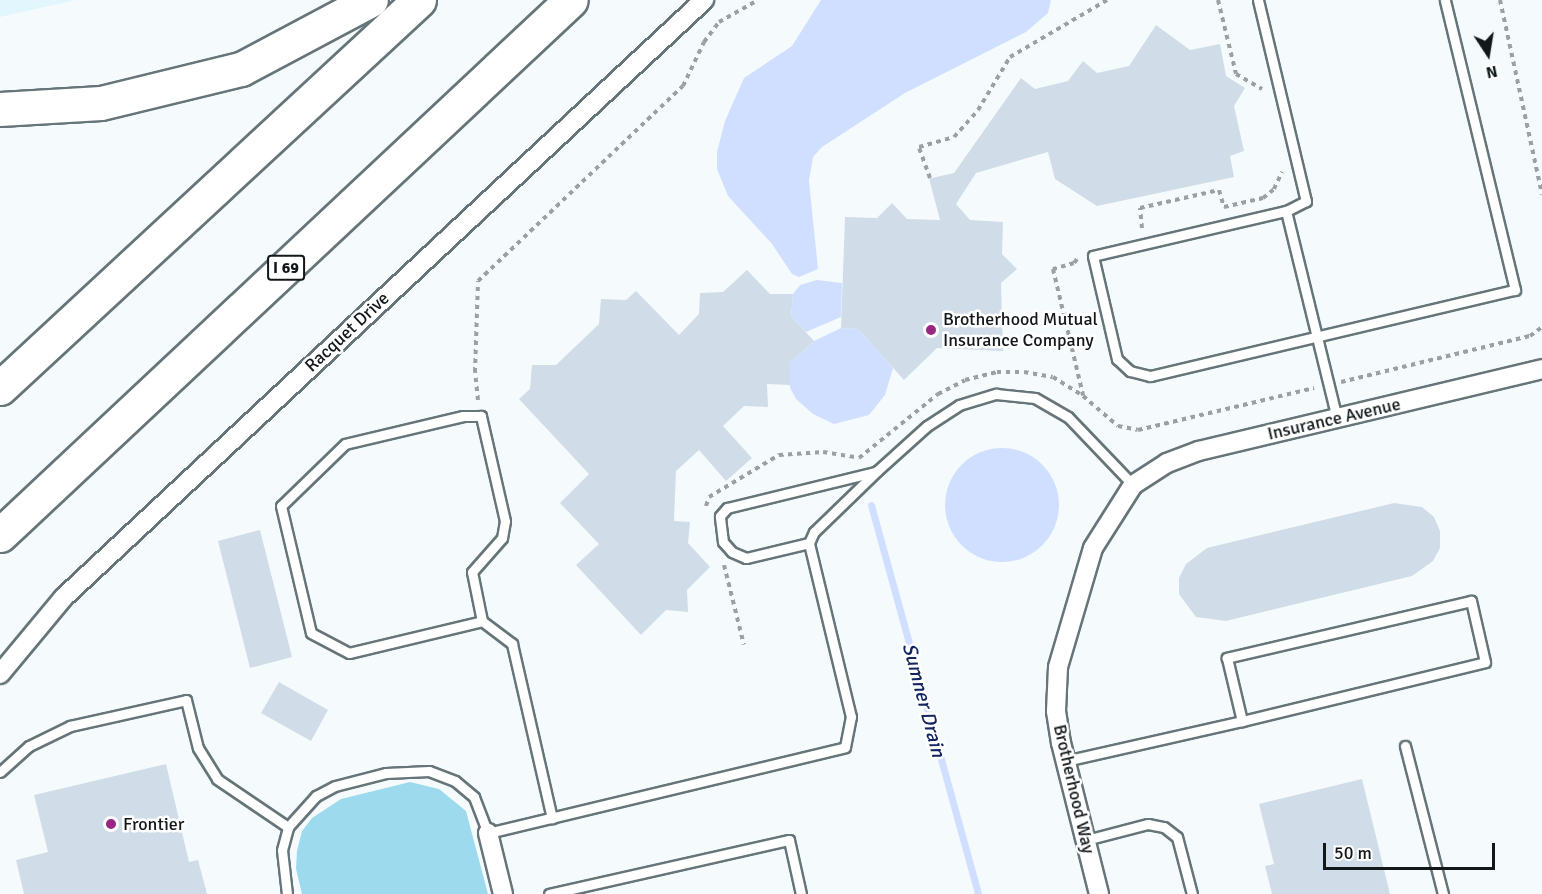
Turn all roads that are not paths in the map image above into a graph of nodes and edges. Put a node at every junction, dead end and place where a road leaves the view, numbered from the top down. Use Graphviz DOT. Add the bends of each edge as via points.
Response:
graph roads {
  1 [pos="371,0"];
  2 [pos="419,0"];
  3 [pos="571,0"];
  4 [pos="704,0"];
  5 [pos="1258,0"];
  6 [pos="1445,0"];
  7 [pos="0,109"];
  8 [pos="1286,211"];
  9 [pos="1317,337"];
  10 [pos="1542,369"];
  11 [pos="0,388"];
  12 [pos="1337,418"];
  13 [pos="877,471"];
  14 [pos="53,485"];
  15 [pos="1133,485"];
  16 [pos="0,535"];
  17 [pos="809,543"];
  18 [pos="0,552"];
  19 [pos="482,621"];
  20 [pos="0,674"];
  21 [pos="1242,721"];
  22 [pos="1405,746"];
  23 [pos="1065,761"];
  24 [pos="0,772"];
  25 [pos="552,818"];
  26 [pos="288,826"];
  27 [pos="488,832"];
  28 [pos="1086,840"];
  29 [pos="287,894"];
  30 [pos="503,894"];
  31 [pos="549,894"];
  32 [pos="801,894"];
  33 [pos="1099,894"];
  34 [pos="1192,894"];
  35 [pos="1443,894"];
  1 -- 7 [label="highway" via="241,69 102,103"];
  2 -- 11 [label="highway"];
  3 -- 14 [label="highway, I 69"];
  4 -- 20 [label="street, Racquet Drive" via="63,598"];
  5 -- 8 [label="lane" via="1306,201"];
  6 -- 9 [label="lane" via="1515,290"];
  8 -- 9 [label="lane"];
  8 -- 9 [label="lane" via="1093,256 1117,359 1130,371 1150,376"];
  9 -- 12 [label="lane"];
  10 -- 12 [label="street, Insurance Avenue"];
  12 -- 15 [label="street, Insurance Avenue" via="1199,451 1167,463"];
  13 -- 15 [label="lane" via="959,405 996,394 1035,398 1068,417"];
  13 -- 17 [label="lane" via="813,532"];
  13 -- 17 [label="lane" via="727,508 720,516 723,542 732,552 746,558"];
  14 -- 16 [label="highway, I 69"];
  14 -- 18 [label="highway"];
  15 -- 23 [label="street, Brotherhood Way" via="1093,548 1058,667 1056,711"];
  17 -- 25 [label="lane" via="851,717 844,747"];
  19 -- 19 [label="lane" via="349,653 311,633 281,506 345,444 463,416 481,416 505,521 502,538 472,572"];
  19 -- 25 [label="lane" via="512,644"];
  21 -- 21 [label="lane" via="1485,662 1471,601 1227,658"];
  21 -- 23 [label="lane"];
  22 -- 35 [label="lane"];
  23 -- 28 [label="street, Brotherhood Way"];
  24 -- 26 [label="lane" via="29,746 70,726 186,700 198,748 217,779"];
  25 -- 27 [label="lane"];
  26 -- 27 [label="lane" via="316,796 335,786 409,770 429,771 455,781 474,797"];
  26 -- 29 [label="lane" via="282,850"];
  27 -- 30 [label="street"];
  28 -- 33 [label="street, Brotherhood Way"];
  28 -- 34 [label="lane" via="1148,824 1164,826 1177,837"];
  31 -- 32 [label="lane" via="789,840"];
}
